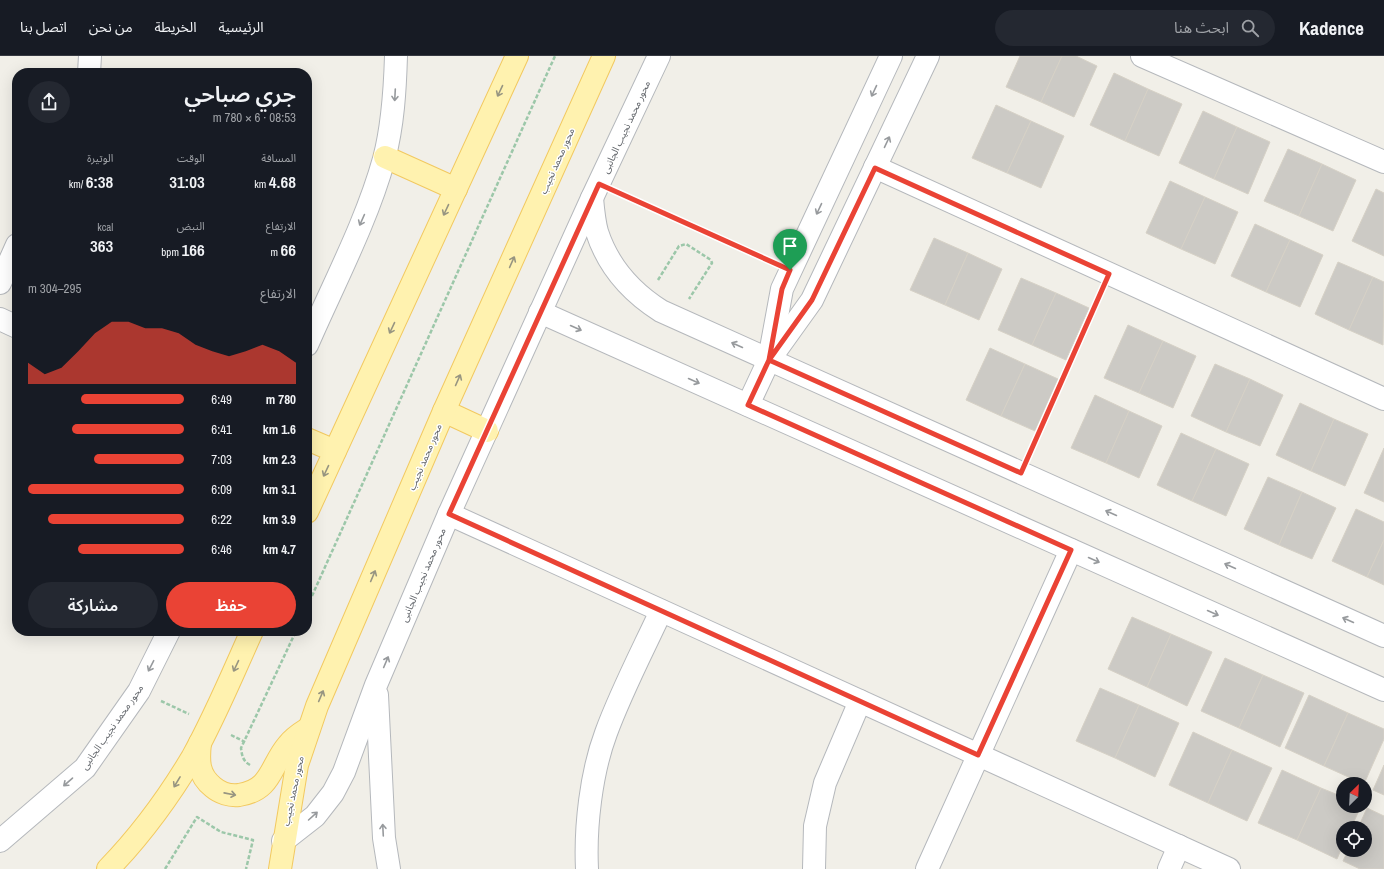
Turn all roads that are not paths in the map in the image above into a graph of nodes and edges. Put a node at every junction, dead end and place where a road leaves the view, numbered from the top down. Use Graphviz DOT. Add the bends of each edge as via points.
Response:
graph roads {
  1 [pos="90,56"];
  2 [pos="396,56"];
  3 [pos="517,56"];
  4 [pos="604,56"];
  5 [pos="659,56"];
  6 [pos="891,56"];
  7 [pos="928,56"];
  8 [pos="1142,56"];
  9 [pos="89,68"];
  10 [pos="385,157"];
  11 [pos="1384,162"];
  12 [pos="875,168"];
  13 [pos="456,189"];
  14 [pos="595,191"];
  15 [pos="12,256"];
  16 [pos="0,283"];
  17 [pos="540,312"];
  18 [pos="0,319"];
  19 [pos="12,325"];
  20 [pos="312,334"];
  21 [pos="769,360"];
  22 [pos="1384,399"];
  23 [pos="748,405"];
  24 [pos="444,411"];
  25 [pos="487,431"];
  26 [pos="312,440"];
  27 [pos="336,451"];
  28 [pos="312,501"];
  29 [pos="449,514"];
  30 [pos="1071,550"];
  31 [pos="661,610"];
  32 [pos="166,636"];
  33 [pos="250,636"];
  34 [pos="1384,636"];
  35 [pos="376,685"];
  36 [pos="1384,690"];
  37 [pos="860,701"];
  38 [pos="309,728"];
  39 [pos="200,743"];
  40 [pos="978,755"];
  41 [pos="0,841"];
  42 [pos="283,841"];
  43 [pos="1179,846"];
  44 [pos="1221,867"];
  45 [pos="108,869"];
  46 [pos="280,869"];
  47 [pos="389,869"];
  48 [pos="587,869"];
  49 [pos="814,869"];
  50 [pos="927,869"];
  51 [pos="1168,869"];
  1 -- 9 [label="street"];
  2 -- 10 [label="street, one-way" via="394,103"];
  3 -- 13 [label="main road, one-way"];
  24 -- 4 [label="main road, محور محمد نجيب, one-way"];
  5 -- 14 [label="street, محور محمد نجيب الجانبى"];
  6 -- 21 [label="street, one-way" via="782,289"];
  12 -- 7 [label="street, one-way"];
  8 -- 11 [label="street"];
  10 -- 13 [label="main road"];
  10 -- 20 [label="street, one-way" via="374,193"];
  12 -- 21 [label="street" via="812,300"];
  12 -- 22 [label="street"];
  13 -- 27 [label="main road, one-way"];
  14 -- 17 [label="street, محور محمد نجيب الجانبى"];
  21 -- 14 [label="street, one-way" via="677,318 646,301 631,288 610,262 597,231"];
  15 -- 16 [label="street"];
  17 -- 23 [label="street, one-way"];
  17 -- 25 [label="street, محور محمد نجيب الجانبى"];
  18 -- 19 [label="street"];
  21 -- 23 [label="street"];
  34 -- 21 [label="street, one-way"];
  23 -- 30 [label="street"];
  24 -- 25 [label="main road"];
  38 -- 24 [label="main road, محور محمد نجيب, one-way"];
  25 -- 29 [label="street, محور محمد نجيب الجانبى"];
  26 -- 27 [label="main road"];
  27 -- 28 [label="main road, one-way"];
  29 -- 31 [label="street"];
  35 -- 29 [label="street, محور محمد نجيب الجانبى, one-way"];
  30 -- 36 [label="street, one-way"];
  30 -- 40 [label="street"];
  31 -- 37 [label="street"];
  31 -- 48 [label="street" via="605,734 592,788 586,844"];
  32 -- 41 [label="street, محور محمد نجيب الجانبى, one-way" via="139,691 85,768"];
  33 -- 39 [label="main road, one-way"];
  42 -- 35 [label="street, محور محمد نجيب الجانبى, one-way" via="316,816 333,793 344,772"];
  47 -- 35 [label="street, one-way" via="384,838"];
  37 -- 40 [label="street"];
  37 -- 49 [label="street" via="825,783 815,826"];
  39 -- 38 [label="main road, one-way" via="198,760 200,771 206,780 224,794 248,794 268,780 288,744"];
  38 -- 42 [label="main road, محور محمد نجيب" via="297,765"];
  39 -- 45 [label="main road, one-way" via="153,818"];
  40 -- 43 [label="street"];
  40 -- 50 [label="street"];
  42 -- 46 [label="main road, محور محمد نجيب"];
  43 -- 44 [label="street"];
  43 -- 51 [label="street"];
}
